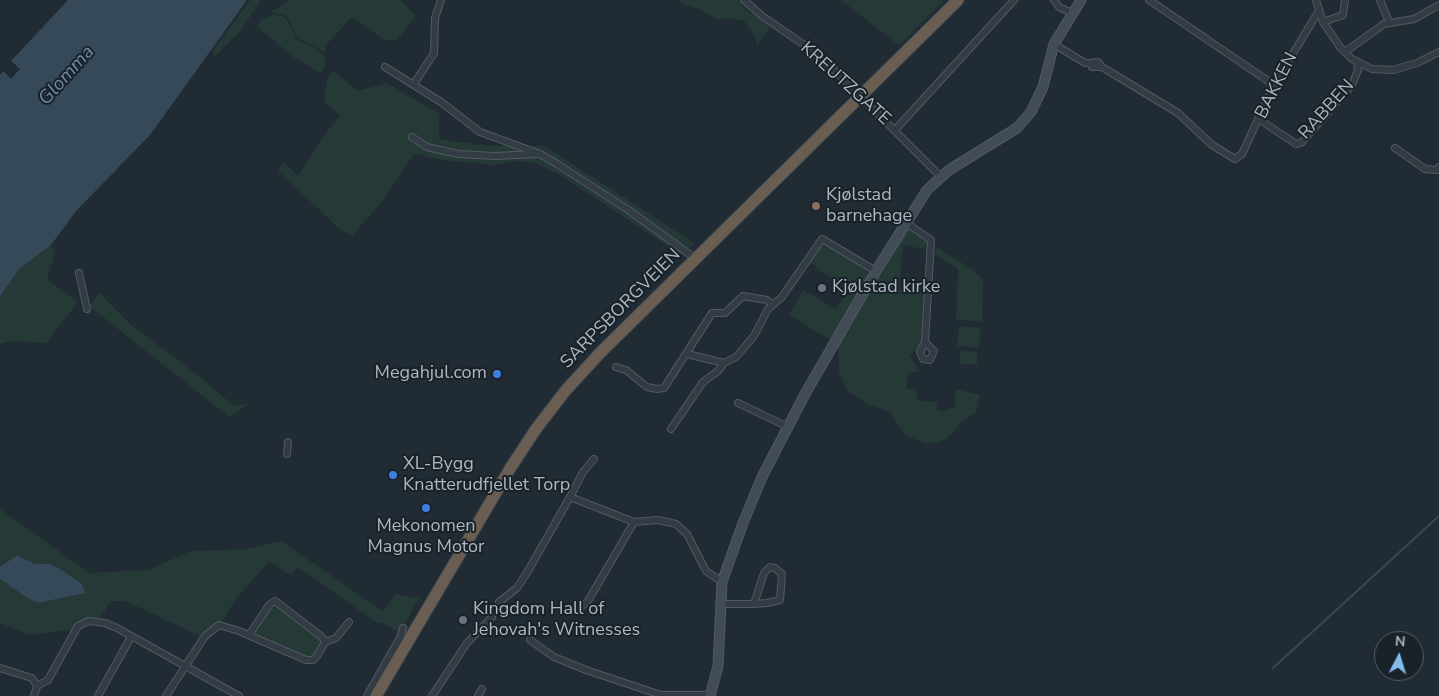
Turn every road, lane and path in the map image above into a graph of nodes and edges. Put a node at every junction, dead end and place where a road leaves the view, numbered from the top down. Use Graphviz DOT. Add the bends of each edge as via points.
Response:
graph roads {
  1 [pos="441,0"];
  2 [pos="744,0"];
  3 [pos="958,0"];
  4 [pos="1014,0"];
  5 [pos="1054,0"];
  6 [pos="1081,0"];
  7 [pos="1149,0"];
  8 [pos="1316,0"];
  9 [pos="1345,0"];
  10 [pos="1380,0"];
  11 [pos="1439,5"];
  12 [pos="1318,12"];
  13 [pos="1072,13"];
  14 [pos="1323,22"];
  15 [pos="1389,22"];
  16 [pos="1054,44"];
  17 [pos="1345,52"];
  18 [pos="1439,52"];
  19 [pos="1357,62"];
  20 [pos="385,67"];
  21 [pos="414,84"];
  22 [pos="1274,85"];
  23 [pos="860,96"];
  24 [pos="1260,120"];
  25 [pos="895,130"];
  26 [pos="412,137"];
  27 [pos="1395,148"];
  28 [pos="540,154"];
  29 [pos="1439,167"];
  30 [pos="940,176"];
  31 [pos="905,222"];
  32 [pos="696,259"];
  33 [pos="876,271"];
  34 [pos="79,273"];
  35 [pos="772,304"];
  36 [pos="87,309"];
  37 [pos="925,342"];
  38 [pos="687,354"];
  39 [pos="724,362"];
  40 [pos="616,367"];
  41 [pos="738,403"];
  42 [pos="788,426"];
  43 [pos="671,429"];
  44 [pos="288,442"];
  45 [pos="287,454"];
  46 [pos="594,459"];
  47 [pos="570,497"];
  48 [pos="634,522"];
  49 [pos="722,582"];
  50 [pos="499,602"];
  51 [pos="719,604"];
  52 [pos="754,604"];
  53 [pos="582,606"];
  54 [pos="492,617"];
  55 [pos="349,622"];
  56 [pos="403,628"];
  57 [pos="249,634"];
  58 [pos="131,637"];
  59 [pos="530,640"];
  60 [pos="325,642"];
  61 [pos="185,666"];
  62 [pos="0,668"];
  63 [pos="37,686"];
  64 [pos="482,689"];
  65 [pos="34,696"];
  66 [pos="98,696"];
  67 [pos="166,696"];
  68 [pos="239,696"];
  69 [pos="367,696"];
  70 [pos="376,696"];
  71 [pos="432,696"];
  72 [pos="478,696"];
  73 [pos="710,696"];
  1 -- 21 [label="street" via="435,18 434,53"];
  2 -- 23 [label="street, KREUTZGATE" via="803,44"];
  3 -- 23 [label="highway, SARPSBORGVEIEN"];
  4 -- 25 [label="street"];
  5 -- 13 [label="street" via="1059,7"];
  6 -- 13 [label="street"];
  7 -- 22 [label="street"];
  8 -- 12 [label="street"];
  9 -- 14 [label="street" via="1343,15"];
  10 -- 15 [label="street"];
  11 -- 15 [label="street" via="1414,19"];
  12 -- 14 [label="street"];
  12 -- 22 [label="street, BAKKEN"];
  13 -- 16 [label="street"];
  14 -- 17 [label="street"];
  15 -- 17 [label="street"];
  16 -- 24 [label="street, BAKKEN" via="1085,63 1095,61 1178,113 1212,145 1235,159 1242,154"];
  16 -- 30 [label="street" via="1040,94 1024,122"];
  17 -- 19 [label="street"];
  18 -- 19 [label="street" via="1417,63 1386,71"];
  19 -- 24 [label="street, RABBEN" via="1358,70 1352,85 1301,143 1296,144"];
  20 -- 21 [label="street"];
  21 -- 28 [label="street" via="480,132"];
  22 -- 24 [label="street, BAKKEN"];
  23 -- 25 [label="street, KREUTZGATE"];
  23 -- 32 [label="highway, SARPSBORGVEIEN"];
  25 -- 30 [label="street, KREUTZGATE"];
  26 -- 28 [label="street" via="426,147 458,154"];
  27 -- 29 [label="street" via="1425,169 1437,170"];
  28 -- 32 [label="street" via="627,209"];
  30 -- 31 [label="street"];
  31 -- 33 [label="street"];
  31 -- 37 [label="street" via="931,240"];
  32 -- 70 [label="highway, SARPSBORGVEIEN" via="595,358 536,429 489,502"];
  33 -- 35 [label="street" via="822,239 782,297"];
  33 -- 42 [label="street"];
  34 -- 36 [label="street"];
  35 -- 38 [label="street" via="743,296 725,313 712,313"];
  35 -- 39 [label="street" via="754,336 736,357"];
  38 -- 39 [label="street"];
  38 -- 40 [label="street" via="664,388 646,387 626,370"];
  39 -- 43 [label="street" via="703,382"];
  41 -- 42 [label="street"];
  42 -- 49 [label="street" via="746,515"];
  44 -- 45 [label="street"];
  46 -- 47 [label="street"];
  47 -- 48 [label="street"];
  47 -- 50 [label="street" via="517,588"];
  48 -- 49 [label="street" via="658,520 676,524 687,534 706,571"];
  48 -- 53 [label="street"];
  49 -- 51 [label="street"];
  51 -- 52 [label="street"];
  51 -- 73 [label="street" via="718,666"];
  52 -- 52 [label="street" via="780,600 782,574 775,568 770,567 764,573"];
  54 -- 71 [label="street" via="467,643"];
  55 -- 60 [label="street" via="336,638"];
  56 -- 69 [label="street"];
  57 -- 60 [label="street" via="306,660 313,660"];
  57 -- 60 [label="street" via="275,601"];
  57 -- 61 [label="street" via="225,625 214,627"];
  58 -- 61 [label="street"];
  58 -- 63 [label="street" via="105,623 89,621 78,626 48,680"];
  58 -- 66 [label="street"];
  59 -- 73 [label="street" via="554,656 586,670 661,695"];
  61 -- 67 [label="street"];
  61 -- 68 [label="street"];
  62 -- 63 [label="street" via="32,678"];
  63 -- 65 [label="street"];
  64 -- 72 [label="street"];
}
